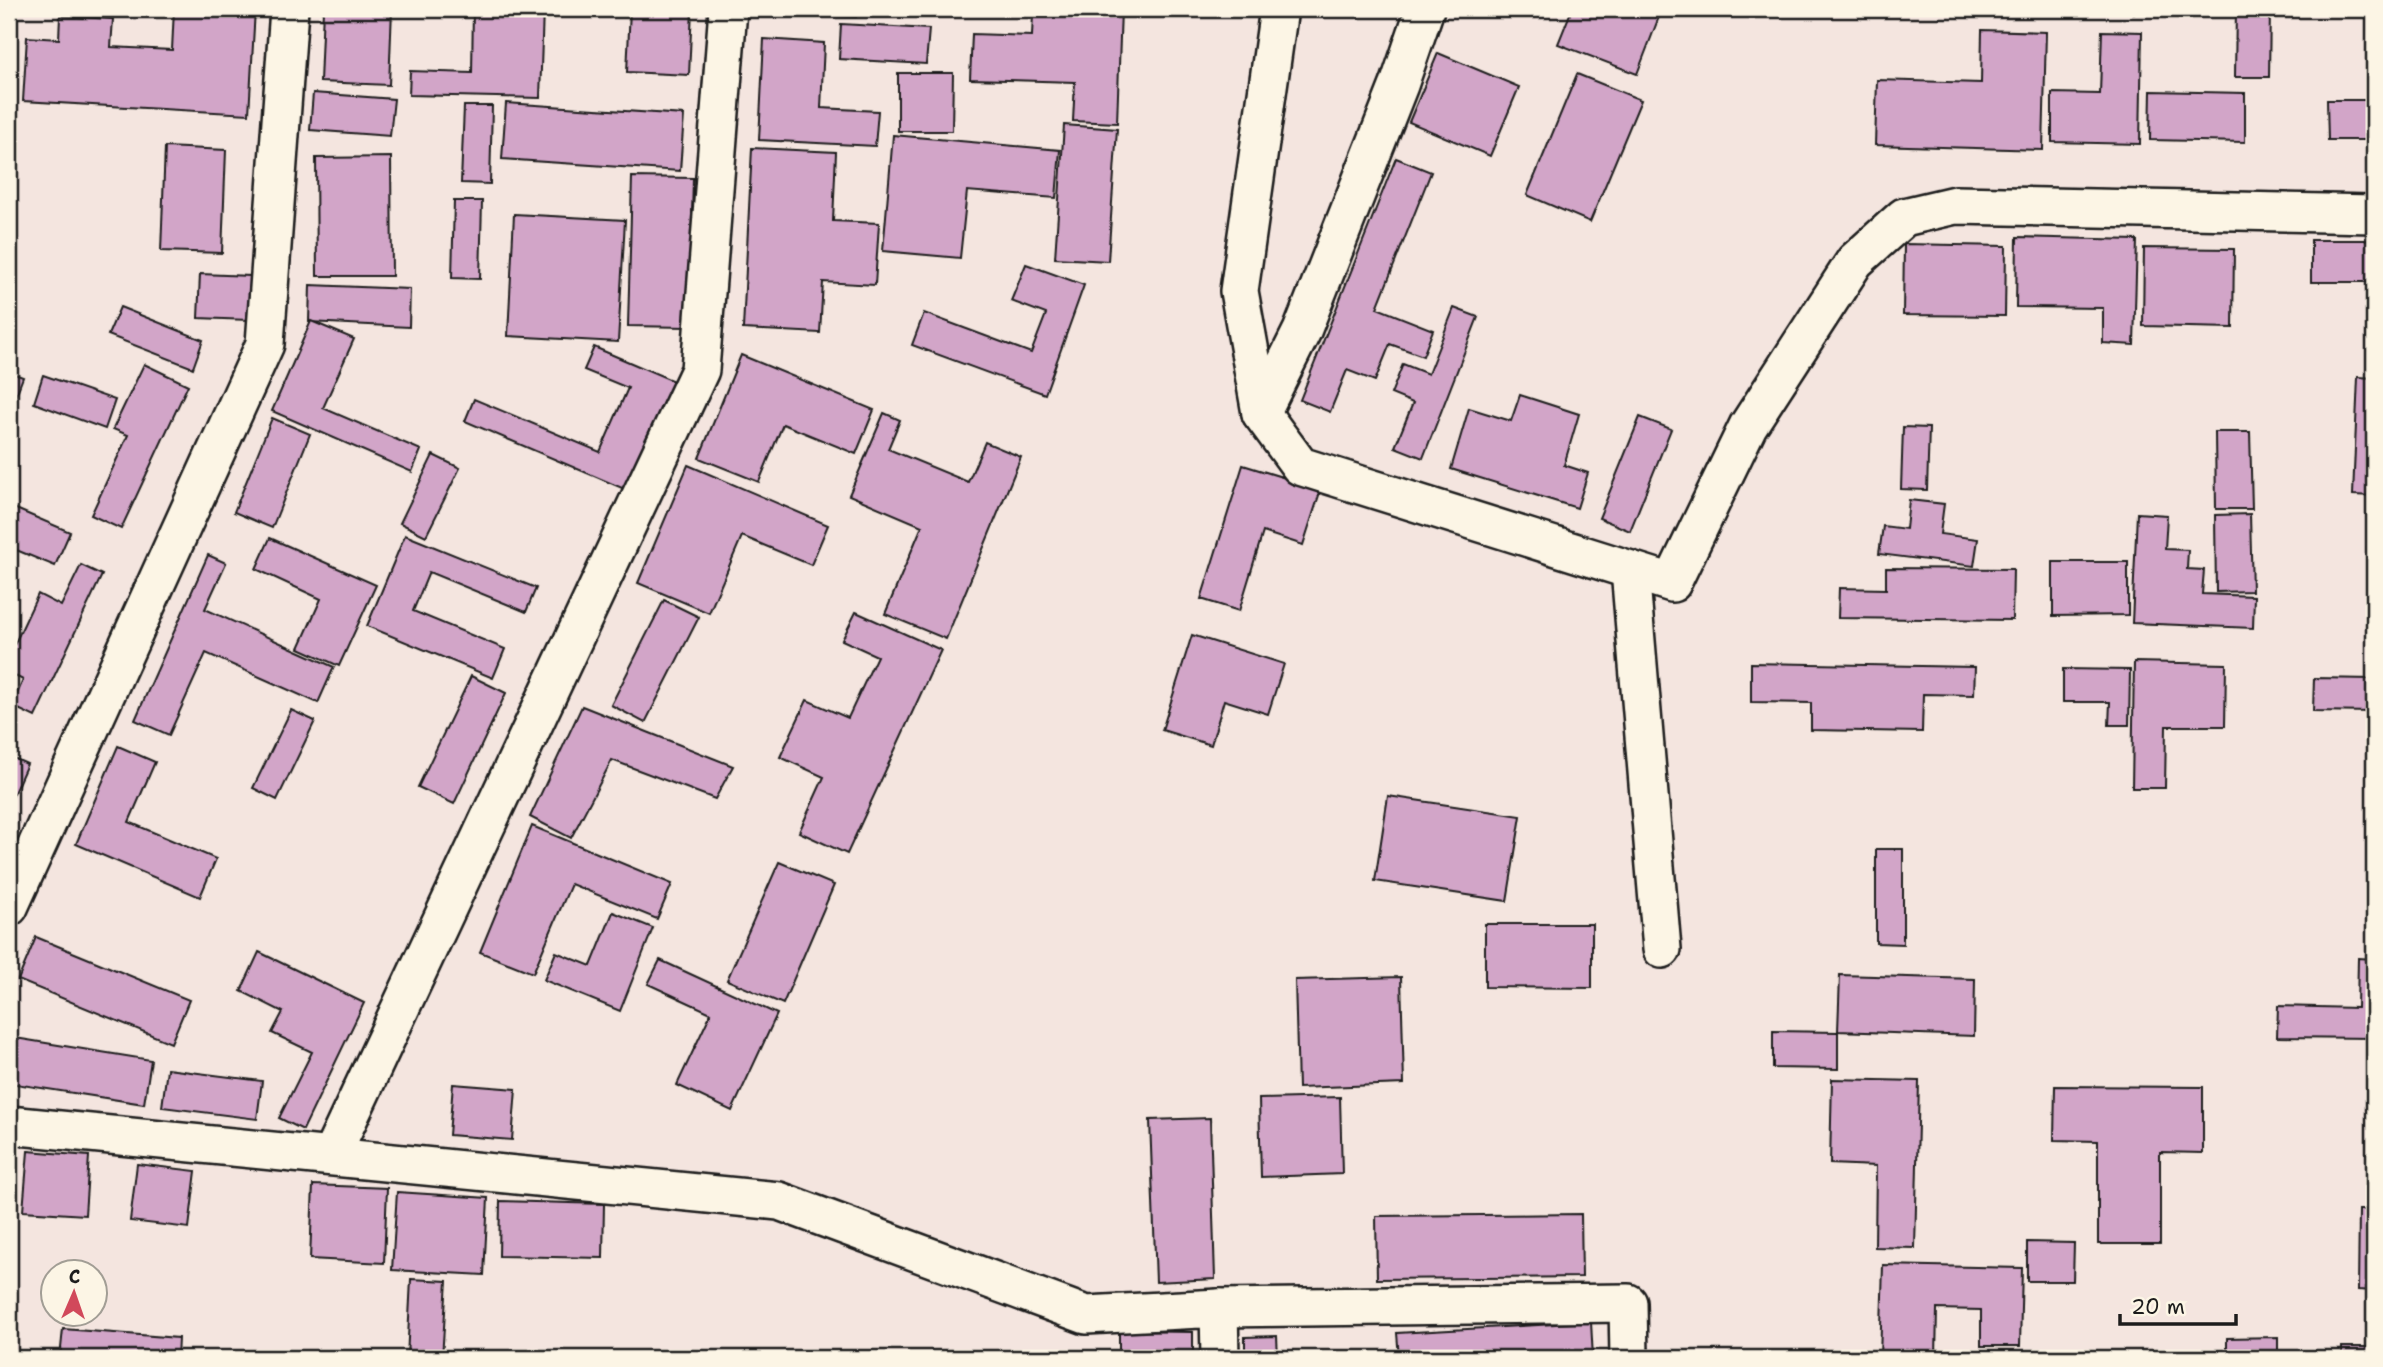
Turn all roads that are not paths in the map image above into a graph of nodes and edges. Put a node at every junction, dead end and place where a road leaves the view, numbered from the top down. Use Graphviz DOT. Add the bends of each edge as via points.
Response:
graph roads {
  1 [pos="289,9"];
  2 [pos="728,9"];
  3 [pos="1279,9"];
  4 [pos="1425,9"];
  5 [pos="2374,214"];
  6 [pos="1261,413"];
  7 [pos="1630,570"];
  8 [pos="9,907"];
  9 [pos="1662,949"];
  10 [pos="9,1125"];
  11 [pos="331,1156"];
  12 [pos="1219,1308"];
  13 [pos="1220,1358"];
  14 [pos="1629,1358"];
  1 -- 8 [label="street" via="265,344"];
  2 -- 11 [label="street" via="699,370"];
  3 -- 6 [label="street" via="1239,291"];
  4 -- 6 [label="street" via="1302,331"];
  5 -- 7 [label="street" via="1955,205 1904,218 1855,261 1748,426 1672,583"];
  6 -- 7 [label="street" via="1300,466"];
  7 -- 9 [label="street"];
  10 -- 11 [label="street"];
  11 -- 12 [label="street" via="779,1201 1086,1315"];
  12 -- 13 [label="street"];
  12 -- 14 [label="street" via="1628,1303"];
}
